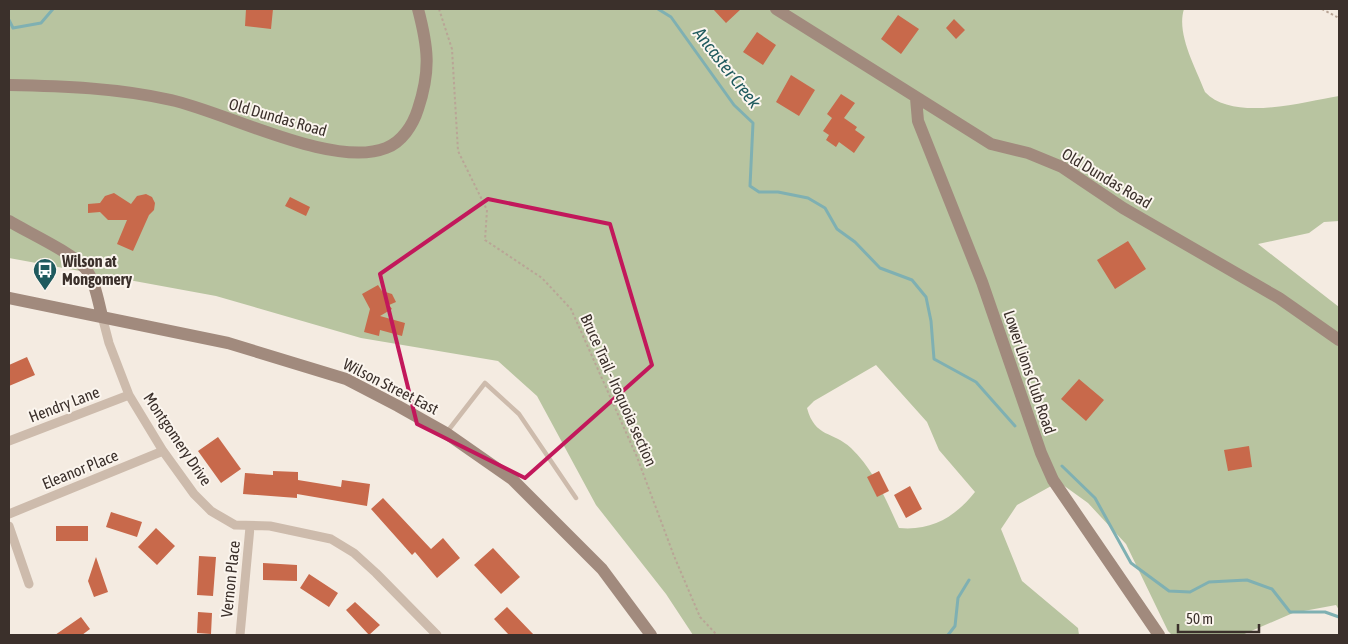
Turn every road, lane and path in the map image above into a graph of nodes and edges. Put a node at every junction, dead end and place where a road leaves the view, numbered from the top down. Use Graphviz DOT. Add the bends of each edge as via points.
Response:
graph roads {
  1 [pos="418,9"];
  2 [pos="439,9"];
  3 [pos="776,9"];
  4 [pos="1322,9"];
  5 [pos="1339,18"];
  6 [pos="9,85"];
  7 [pos="916,98"];
  8 [pos="9,221"];
  9 [pos="9,298"];
  10 [pos="102,316"];
  11 [pos="1339,340"];
  12 [pos="129,395"];
  13 [pos="446,433"];
  14 [pos="9,441"];
  15 [pos="163,451"];
  16 [pos="576,498"];
  17 [pos="9,514"];
  18 [pos="9,526"];
  19 [pos="250,526"];
  20 [pos="29,584"];
  21 [pos="240,635"];
  22 [pos="437,635"];
  23 [pos="650,635"];
  24 [pos="717,635"];
  25 [pos="1158,635"];
  1 -- 6 [label="street, Old Dundas Road" via="429,66 416,114 405,134 387,148 362,154 304,143 172,100 76,87"];
  2 -- 24 [label="path, Bruce Trail - Iroquoia section" via="452,49 458,151 487,210 485,240 542,278 571,309 630,440 700,617"];
  3 -- 7 [label="street, Old Dundas Road"];
  4 -- 5 [label="path"];
  7 -- 11 [label="street, Old Dundas Road" via="991,144 1028,153 1062,167 1140,218 1280,298"];
  7 -- 25 [label="street, Lower Lions Club Road" via="918,121 982,282 1053,480"];
  8 -- 10 [label="street, Montgomery Drive" via="85,268"];
  9 -- 10 [label="street, Wilson Street East"];
  10 -- 12 [label="street, Montgomery Drive"];
  10 -- 13 [label="street, Wilson Street East" via="228,343 346,379"];
  12 -- 14 [label="street, Hendry Lane"];
  12 -- 15 [label="street, Montgomery Drive"];
  13 -- 16 [label="lane" via="485,383 519,414"];
  13 -- 23 [label="street, Wilson Street East" via="512,479 571,537 602,569"];
  15 -- 17 [label="street, Eleanor Place"];
  15 -- 19 [label="street, Montgomery Drive" via="194,494 211,511 235,525"];
  18 -- 20 [label="street"];
  19 -- 21 [label="street, Vernon Place"];
  19 -- 22 [label="street, Montgomery Drive" via="270,526 331,539 354,553"];
}
